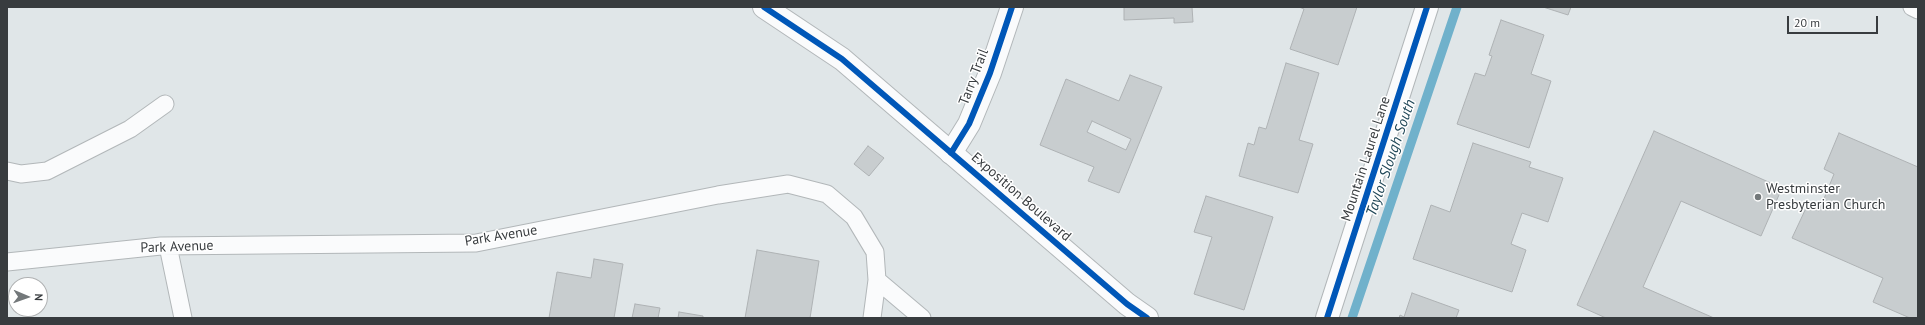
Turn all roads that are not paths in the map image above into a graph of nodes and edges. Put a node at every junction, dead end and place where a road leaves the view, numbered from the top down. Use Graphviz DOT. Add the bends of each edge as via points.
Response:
graph roads {
  1 [pos="764,7"];
  2 [pos="1012,7"];
  3 [pos="1427,7"];
  4 [pos="1912,7"];
  5 [pos="1918,10"];
  6 [pos="165,104"];
  7 [pos="952,153"];
  8 [pos="7,171"];
  9 [pos="168,246"];
  10 [pos="7,262"];
  11 [pos="877,280"];
  12 [pos="183,318"];
  13 [pos="872,318"];
  14 [pos="922,318"];
  15 [pos="1147,318"];
  16 [pos="1327,318"];
  1 -- 7 [label="street, Exposition Boulevard" via="842,59"];
  2 -- 7 [label="street, Tarry Trail" via="990,73 969,124"];
  3 -- 16 [label="street, Mountain Laurel Lane"];
  4 -- 5 [label="lane"];
  6 -- 8 [label="lane" via="130,129 47,171 21,174"];
  7 -- 15 [label="street, Exposition Boulevard"];
  9 -- 10 [label="lane, Park Avenue"];
  9 -- 11 [label="lane, Park Avenue" via="476,243 718,195 788,184 827,194 854,217 875,252"];
  9 -- 12 [label="lane"];
  11 -- 13 [label="lane, Park Avenue"];
  11 -- 14 [label="lane"];
}
